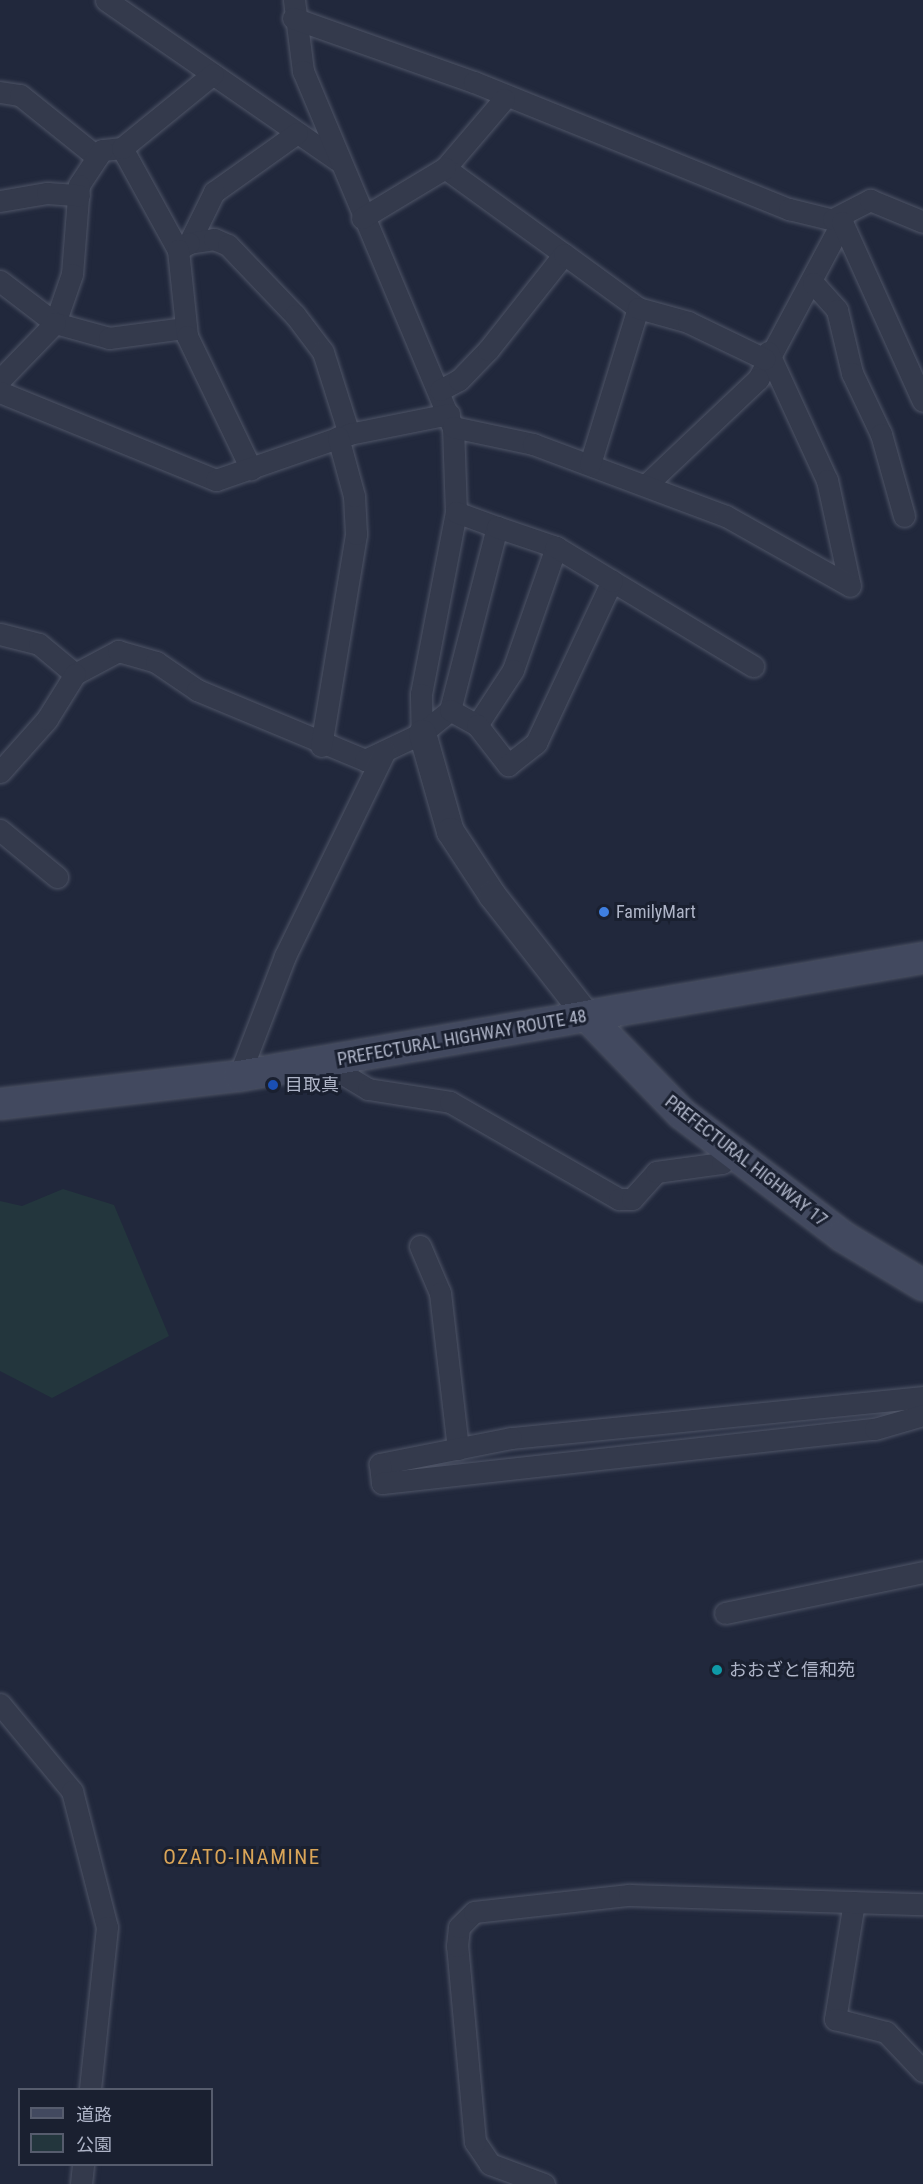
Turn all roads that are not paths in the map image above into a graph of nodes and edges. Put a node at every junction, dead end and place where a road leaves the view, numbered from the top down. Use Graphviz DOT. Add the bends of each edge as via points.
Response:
graph roads {
  1 [pos="106,0"];
  2 [pos="294,9"];
  3 [pos="213,75"];
  4 [pos="0,92"];
  5 [pos="504,99"];
  6 [pos="297,133"];
  7 [pos="122,148"];
  8 [pos="97,157"];
  9 [pos="337,160"];
  10 [pos="445,168"];
  11 [pos="78,195"];
  12 [pos="0,201"];
  13 [pos="362,218"];
  14 [pos="838,221"];
  15 [pos="923,222"];
  16 [pos="184,246"];
  17 [pos="564,254"];
  18 [pos="0,281"];
  19 [pos="813,283"];
  20 [pos="638,308"];
  21 [pos="55,323"];
  22 [pos="185,328"];
  23 [pos="767,356"];
  24 [pos="0,380"];
  25 [pos="440,390"];
  26 [pos="0,392"];
  27 [pos="922,398"];
  28 [pos="451,420"];
  29 [pos="344,436"];
  30 [pos="590,464"];
  31 [pos="250,469"];
  32 [pos="646,485"];
  33 [pos="456,512"];
  34 [pos="904,516"];
  35 [pos="497,527"];
  36 [pos="555,547"];
  37 [pos="612,581"];
  38 [pos="0,634"];
  39 [pos="753,666"];
  40 [pos="75,674"];
  41 [pos="450,710"];
  42 [pos="477,725"];
  43 [pos="422,733"];
  44 [pos="321,746"];
  45 [pos="385,750"];
  46 [pos="0,772"];
  47 [pos="0,830"];
  48 [pos="57,877"];
  49 [pos="923,958"];
  50 [pos="587,1016"];
  51 [pos="323,1062"];
  52 [pos="239,1076"];
  53 [pos="0,1104"];
  54 [pos="732,1152"];
  55 [pos="420,1246"];
  56 [pos="923,1285"];
  57 [pos="923,1397"];
  58 [pos="923,1415"];
  59 [pos="458,1449"];
  60 [pos="923,1572"];
  61 [pos="725,1613"];
  62 [pos="0,1704"];
  63 [pos="854,1902"];
  64 [pos="923,1904"];
  65 [pos="923,2071"];
  66 [pos="90,2088"];
  67 [pos="83,2166"];
  68 [pos="81,2184"];
  69 [pos="544,2184"];
  1 -- 3 [label="street"];
  2 -- 5 [label="street" via="474,82"];
  2 -- 9 [label="street" via="303,71"];
  3 -- 6 [label="street"];
  3 -- 7 [label="street"];
  4 -- 8 [label="street" via="20,95"];
  5 -- 10 [label="street"];
  5 -- 14 [label="street" via="789,209"];
  6 -- 9 [label="street"];
  6 -- 16 [label="street" via="214,192"];
  7 -- 8 [label="street" via="102,150"];
  7 -- 16 [label="street"];
  8 -- 11 [label="street"];
  9 -- 13 [label="street"];
  10 -- 13 [label="street"];
  10 -- 17 [label="street"];
  11 -- 12 [label="street" via="47,193"];
  11 -- 21 [label="street" via="72,274"];
  13 -- 25 [label="street"];
  14 -- 15 [label="street" via="870,200"];
  14 -- 19 [label="street"];
  14 -- 27 [label="street"];
  16 -- 22 [label="street"];
  16 -- 29 [label="street" via="214,239 228,245 295,315 323,352"];
  17 -- 20 [label="street"];
  17 -- 25 [label="street" via="488,350 459,380"];
  18 -- 21 [label="street"];
  19 -- 23 [label="street"];
  19 -- 34 [label="street" via="837,310 852,374 881,434"];
  20 -- 23 [label="street" via="688,322"];
  20 -- 30 [label="street"];
  21 -- 22 [label="street" via="109,338"];
  21 -- 24 [label="street"];
  22 -- 31 [label="street"];
  23 -- 32 [label="street" via="758,379 718,421"];
  23 -- 32 [label="street" via="827,480 850,586 726,516"];
  25 -- 28 [label="street"];
  26 -- 31 [label="street" via="205,478"];
  28 -- 29 [label="street"];
  28 -- 30 [label="street"];
  28 -- 33 [label="street"];
  29 -- 31 [label="street"];
  29 -- 44 [label="street" via="356,534"];
  30 -- 32 [label="street"];
  33 -- 35 [label="street"];
  33 -- 43 [label="street" via="421,694"];
  35 -- 36 [label="street"];
  35 -- 41 [label="street"];
  36 -- 37 [label="street"];
  36 -- 42 [label="street" via="513,670"];
  37 -- 39 [label="street"];
  37 -- 42 [label="street" via="536,743 508,765"];
  38 -- 40 [label="street" via="39,644"];
  40 -- 44 [label="street" via="118,651"];
  40 -- 46 [label="street" via="47,719"];
  41 -- 42 [label="street"];
  41 -- 43 [label="street"];
  43 -- 45 [label="street"];
  43 -- 50 [label="street" via="450,831 492,895"];
  44 -- 45 [label="street" via="365,760"];
  45 -- 52 [label="street" via="285,956"];
  47 -- 48 [label="street"];
  49 -- 50 [label="main road, PREFECTURAL HIGHWAY ROUTE 48"];
  50 -- 51 [label="main road, PREFECTURAL HIGHWAY ROUTE 48"];
  50 -- 54 [label="main road, PREFECTURAL HIGHWAY 17" via="682,1114"];
  51 -- 52 [label="main road, PREFECTURAL HIGHWAY ROUTE 48"];
  51 -- 54 [label="street" via="368,1089 450,1102 619,1199 632,1199 656,1172 722,1163"];
  52 -- 53 [label="main road, PREFECTURAL HIGHWAY ROUTE 48"];
  54 -- 56 [label="main road, PREFECTURAL HIGHWAY 17" via="842,1236"];
  55 -- 59 [label="street" via="440,1293"];
  57 -- 59 [label="street" via="511,1438"];
  58 -- 59 [label="street" via="875,1429 382,1483 380,1464"];
  60 -- 61 [label="street"];
  62 -- 66 [label="street" via="72,1791 107,1927"];
  63 -- 64 [label="street"];
  63 -- 65 [label="street" via="835,2019 886,2032"];
  63 -- 69 [label="street" via="629,1895 474,1912 459,1927 457,1946 475,2142 490,2164"];
  67 -- 68 [label="street"];
}
